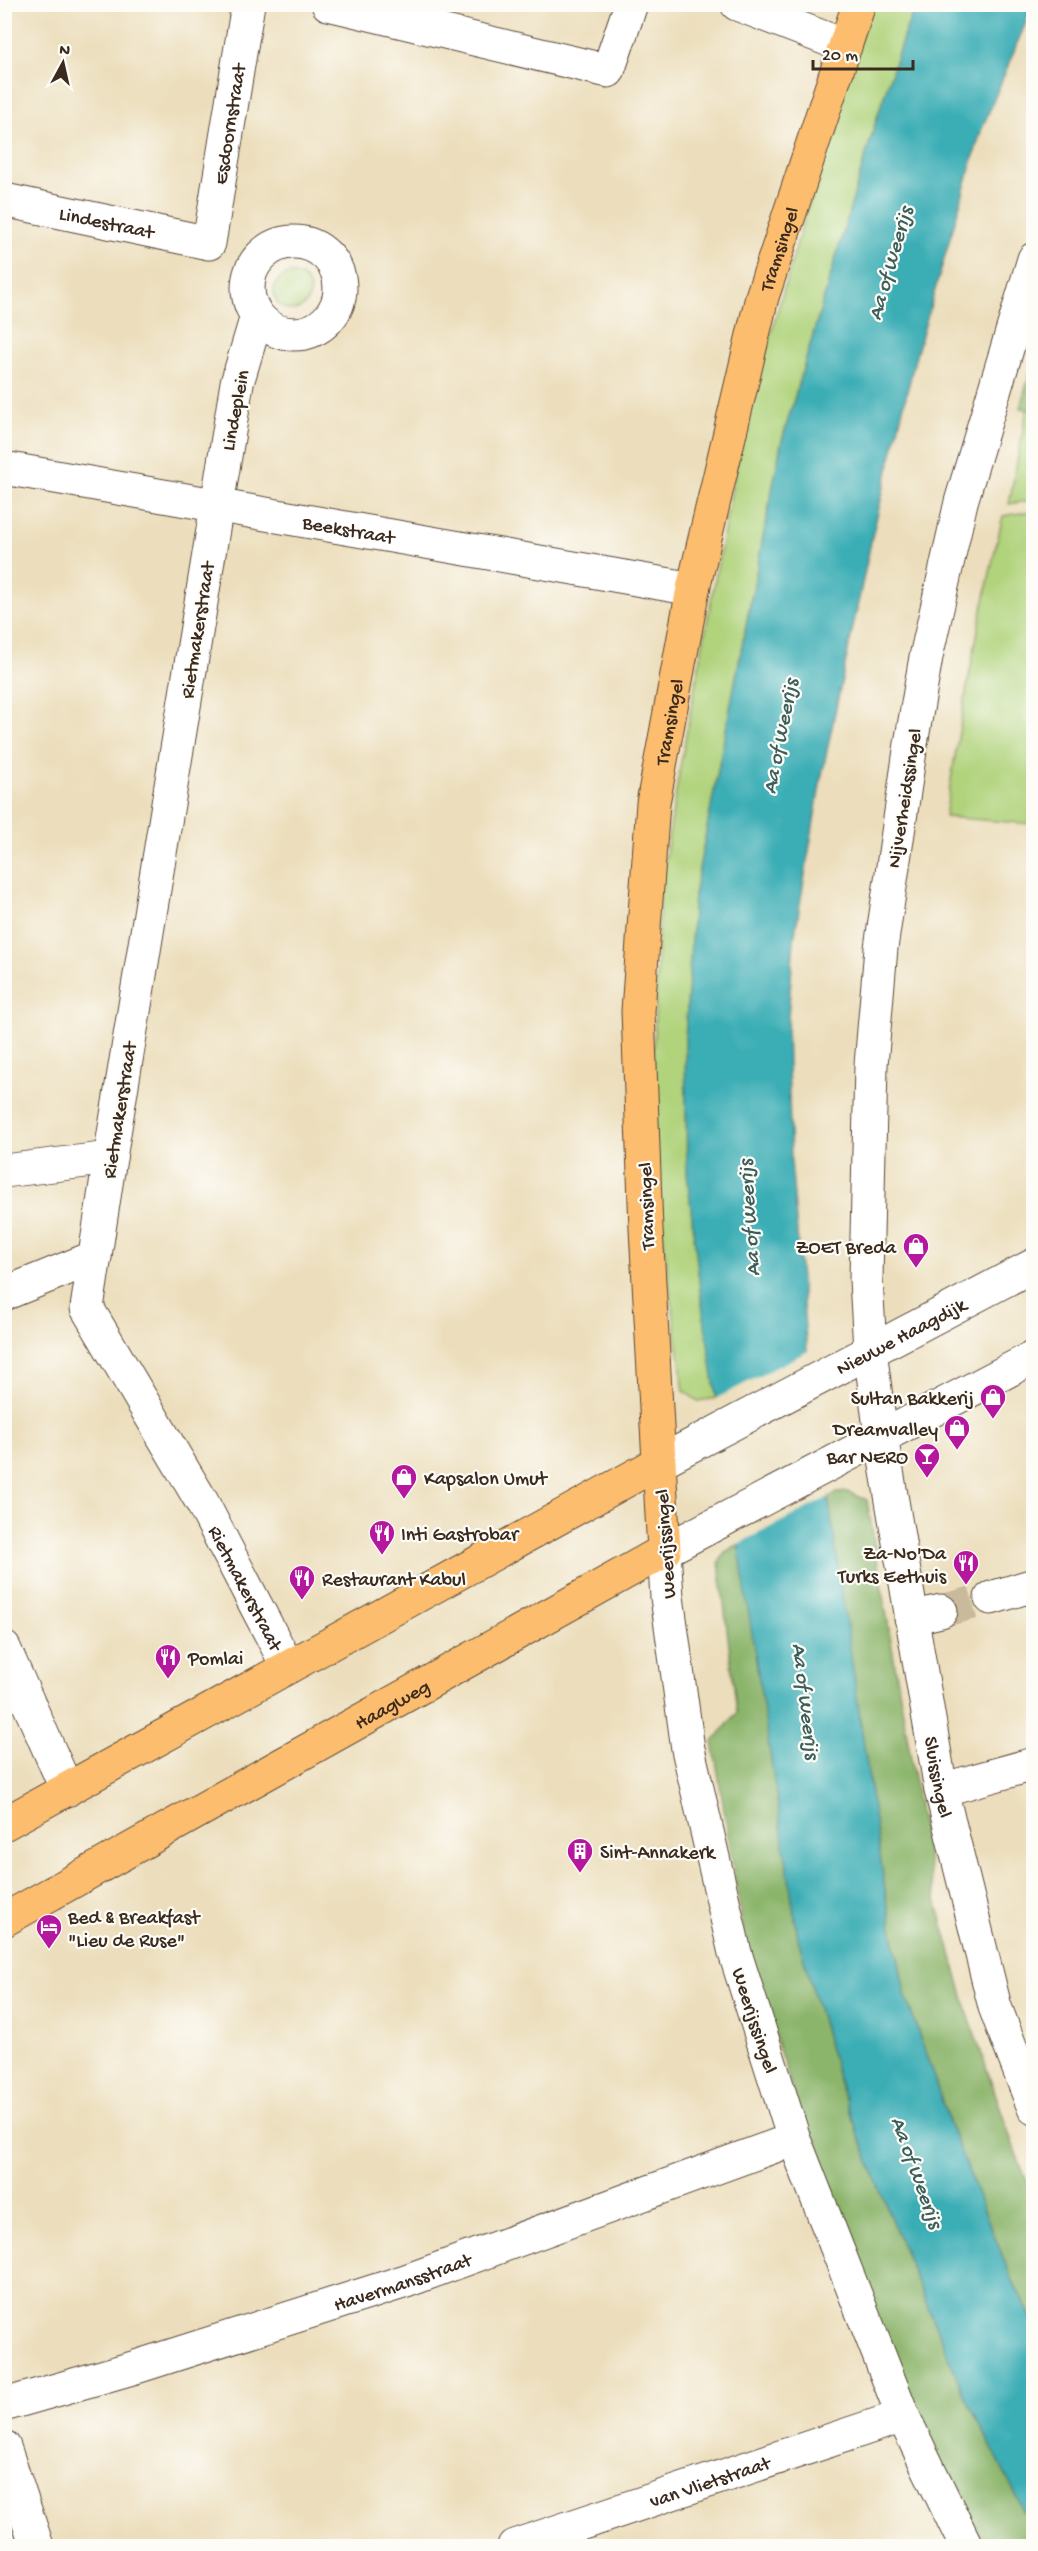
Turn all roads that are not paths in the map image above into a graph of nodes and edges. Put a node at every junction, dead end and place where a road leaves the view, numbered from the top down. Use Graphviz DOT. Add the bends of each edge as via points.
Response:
graph roads {
  1 [pos="248,4"];
  2 [pos="328,4"];
  3 [pos="631,4"];
  4 [pos="737,4"];
  5 [pos="859,4"];
  6 [pos="845,46"];
  7 [pos="4,200"];
  8 [pos="209,243"];
  9 [pos="1034,259"];
  10 [pos="257,316"];
  11 [pos="4,468"];
  12 [pos="217,506"];
  13 [pos="693,589"];
  14 [pos="110,1158"];
  15 [pos="4,1170"];
  16 [pos="95,1257"];
  17 [pos="1034,1265"];
  18 [pos="4,1294"];
  19 [pos="870,1350"];
  20 [pos="1034,1358"];
  21 [pos="881,1436"];
  22 [pos="658,1463"];
  23 [pos="664,1551"];
  24 [pos="1034,1585"];
  25 [pos="991,1598"];
  26 [pos="4,1648"];
  27 [pos="288,1667"];
  28 [pos="1034,1764"];
  29 [pos="67,1790"];
  30 [pos="941,1790"];
  31 [pos="4,1824"];
  32 [pos="4,1920"];
  33 [pos="1034,2108"];
  34 [pos="794,2139"];
  35 [pos="4,2405"];
  36 [pos="903,2416"];
  37 [pos="4,2446"];
  38 [pos="37,2547"];
  39 [pos="514,2547"];
  40 [pos="966,2547"];
  1 -- 8 [label="street, Esdoornstraat"];
  2 -- 3 [label="street" via="608,71"];
  4 -- 6 [label="street"];
  5 -- 6 [label="main road, Tramsingel"];
  6 -- 13 [label="main road, Tramsingel" via="762,297"];
  7 -- 8 [label="street, Lindestraat"];
  9 -- 19 [label="street, Nijverheidssingel" via="961,501 926,657 897,833 881,948 871,1065 866,1279"];
  10 -- 12 [label="street, Lindeplein" via="237,383"];
  11 -- 12 [label="street, Beekstraat"];
  12 -- 13 [label="street, Beekstraat"];
  12 -- 14 [label="street, Rietmakerstraat"];
  13 -- 22 [label="main road, Tramsingel" via="653,803 638,1011"];
  14 -- 15 [label="street"];
  14 -- 16 [label="street, Rietmakerstraat"];
  16 -- 18 [label="street"];
  16 -- 27 [label="street, Rietmakerstraat" via="87,1308 201,1502"];
  17 -- 19 [label="street, Nieuwe Haagdijk"];
  19 -- 21 [label="street, Nijverheidssingel"];
  19 -- 22 [label="street, Nieuwe Haagdijk"];
  20 -- 21 [label="street"];
  21 -- 23 [label="street, Haagweg"];
  21 -- 30 [label="street, Sluissingel" via="926,1615"];
  22 -- 23 [label="main road, Weerijssingel"];
  22 -- 27 [label="main road"];
  23 -- 32 [label="main road, Haagweg"];
  23 -- 34 [label="street, Weerijssingel" via="688,1749 735,1953"];
  24 -- 25 [label="street"];
  26 -- 29 [label="street"];
  27 -- 29 [label="main road"];
  28 -- 30 [label="street"];
  29 -- 31 [label="main road"];
  30 -- 33 [label="street, Sluissingel" via="995,2007"];
  34 -- 35 [label="street, Havermansstraat" via="406,2281"];
  34 -- 36 [label="street, Weerijssingel"];
  36 -- 39 [label="street, van Vlietstraat"];
  36 -- 40 [label="street, Weerijssingel"];
  37 -- 38 [label="street"];
}
